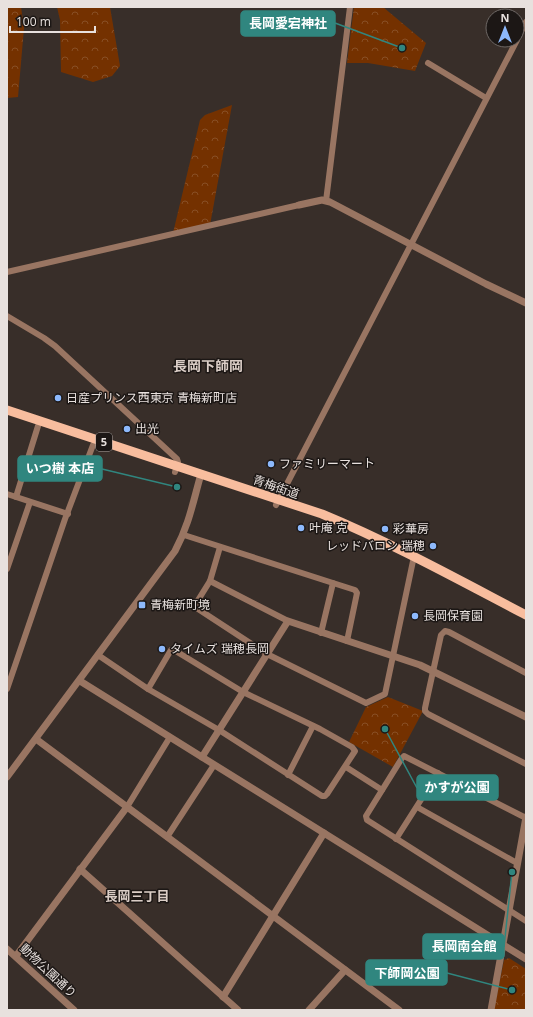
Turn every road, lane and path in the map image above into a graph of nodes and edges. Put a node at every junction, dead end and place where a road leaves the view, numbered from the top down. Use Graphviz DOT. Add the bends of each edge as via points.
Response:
graph roads {
  1 [pos="350,7"];
  2 [pos="513,48"];
  3 [pos="428,64"];
  4 [pos="486,98"];
  5 [pos="326,201"];
  6 [pos="299,205"];
  7 [pos="410,245"];
  8 [pos="7,272"];
  9 [pos="526,303"];
  10 [pos="7,316"];
  11 [pos="7,410"];
  12 [pos="7,416"];
  13 [pos="38,426"];
  14 [pos="93,445"];
  15 [pos="176,469"];
  16 [pos="200,477"];
  17 [pos="7,494"];
  18 [pos="16,497"];
  19 [pos="30,502"];
  20 [pos="277,502"];
  21 [pos="68,514"];
  22 [pos="184,535"];
  23 [pos="220,547"];
  24 [pos="413,562"];
  25 [pos="7,570"];
  26 [pos="210,581"];
  27 [pos="333,584"];
  28 [pos="526,614"];
  29 [pos="526,620"];
  30 [pos="288,621"];
  31 [pos="321,633"];
  32 [pos="347,641"];
  33 [pos="267,654"];
  34 [pos="98,655"];
  35 [pos="393,656"];
  36 [pos="433,671"];
  37 [pos="526,673"];
  38 [pos="80,681"];
  39 [pos="148,688"];
  40 [pos="7,689"];
  41 [pos="243,692"];
  42 [pos="526,717"];
  43 [pos="313,726"];
  44 [pos="219,730"];
  45 [pos="170,737"];
  46 [pos="36,739"];
  47 [pos="202,757"];
  48 [pos="526,764"];
  49 [pos="214,765"];
  50 [pos="346,767"];
  51 [pos="438,773"];
  52 [pos="288,775"];
  53 [pos="7,777"];
  54 [pos="382,790"];
  55 [pos="127,807"];
  56 [pos="417,807"];
  57 [pos="526,818"];
  58 [pos="324,833"];
  59 [pos="167,837"];
  60 [pos="396,839"];
  61 [pos="517,863"];
  62 [pos="80,869"];
  63 [pos="508,910"];
  64 [pos="274,916"];
  65 [pos="526,921"];
  66 [pos="503,944"];
  67 [pos="7,948"];
  68 [pos="16,956"];
  69 [pos="526,959"];
  70 [pos="345,970"];
  71 [pos="223,997"];
  72 [pos="74,1010"];
  73 [pos="238,1010"];
  74 [pos="309,1010"];
  75 [pos="399,1010"];
  76 [pos="490,1010"];
  1 -- 5 [label="street"];
  2 -- 4 [label="street"];
  3 -- 4 [label="street"];
  4 -- 7 [label="street"];
  5 -- 6 [label="street"];
  5 -- 7 [label="street"];
  6 -- 8 [label="street"];
  7 -- 9 [label="street"];
  7 -- 20 [label="street"];
  10 -- 15 [label="street" via="55,346 177,459"];
  11 -- 15 [label="main road, 青梅街道 / 5"];
  12 -- 13 [label="main road, 青梅街道 / 5"];
  13 -- 14 [label="main road, 青梅街道 / 5"];
  13 -- 18 [label="street"];
  14 -- 15 [label="main road, 青梅街道 / 5"];
  14 -- 21 [label="street"];
  15 -- 16 [label="main road, 青梅街道 / 5"];
  16 -- 20 [label="main road, 青梅街道 / 5"];
  16 -- 22 [label="street"];
  17 -- 18 [label="street"];
  18 -- 19 [label="street"];
  19 -- 21 [label="street"];
  19 -- 25 [label="street"];
  20 -- 24 [label="main road, 青梅街道 / 5" via="357,533"];
  20 -- 28 [label="main road, 青梅街道 / 5" via="322,514 351,526"];
  21 -- 40 [label="street"];
  22 -- 23 [label="street"];
  22 -- 34 [label="street" via="167,564"];
  23 -- 26 [label="street"];
  23 -- 27 [label="street"];
  24 -- 29 [label="main road, 青梅街道 / 5"];
  24 -- 35 [label="street"];
  26 -- 30 [label="street"];
  26 -- 33 [label="street" via="195,607"];
  27 -- 31 [label="street"];
  27 -- 32 [label="street" via="355,590 357,593"];
  30 -- 31 [label="street"];
  30 -- 33 [label="street"];
  31 -- 32 [label="street"];
  32 -- 35 [label="street"];
  33 -- 35 [label="street" via="366,703 385,694"];
  33 -- 41 [label="street"];
  34 -- 38 [label="street"];
  34 -- 39 [label="street"];
  35 -- 36 [label="street"];
  36 -- 37 [label="street" via="441,635 445,631"];
  36 -- 42 [label="street"];
  36 -- 48 [label="street" via="425,708 428,714"];
  38 -- 45 [label="street"];
  38 -- 46 [label="street"];
  39 -- 41 [label="street" via="173,650"];
  39 -- 44 [label="street"];
  41 -- 43 [label="street"];
  41 -- 44 [label="street"];
  43 -- 50 [label="street" via="352,747 355,751"];
  43 -- 52 [label="street"];
  44 -- 47 [label="street"];
  44 -- 52 [label="street"];
  45 -- 47 [label="street"];
  45 -- 55 [label="street"];
  46 -- 53 [label="street"];
  46 -- 55 [label="street"];
  47 -- 49 [label="street"];
  49 -- 58 [label="street"];
  49 -- 59 [label="street"];
  50 -- 52 [label="street" via="325,796"];
  50 -- 54 [label="street"];
  51 -- 54 [label="street" via="404,756"];
  51 -- 56 [label="street"];
  51 -- 57 [label="street"];
  54 -- 60 [label="street" via="366,818"];
  55 -- 59 [label="street"];
  55 -- 62 [label="street"];
  56 -- 60 [label="street"];
  56 -- 61 [label="street"];
  57 -- 61 [label="street"];
  58 -- 64 [label="street"];
  58 -- 66 [label="street"];
  59 -- 64 [label="street"];
  60 -- 63 [label="street"];
  61 -- 63 [label="street"];
  62 -- 68 [label="street"];
  62 -- 71 [label="street"];
  63 -- 65 [label="street"];
  63 -- 66 [label="street"];
  64 -- 70 [label="street"];
  64 -- 71 [label="street"];
  66 -- 69 [label="street"];
  66 -- 76 [label="street"];
  67 -- 68 [label="street, 動物公園通り"];
  68 -- 72 [label="street, 動物公園通り"];
  70 -- 74 [label="street"];
  70 -- 75 [label="street"];
  71 -- 73 [label="street"];
}
